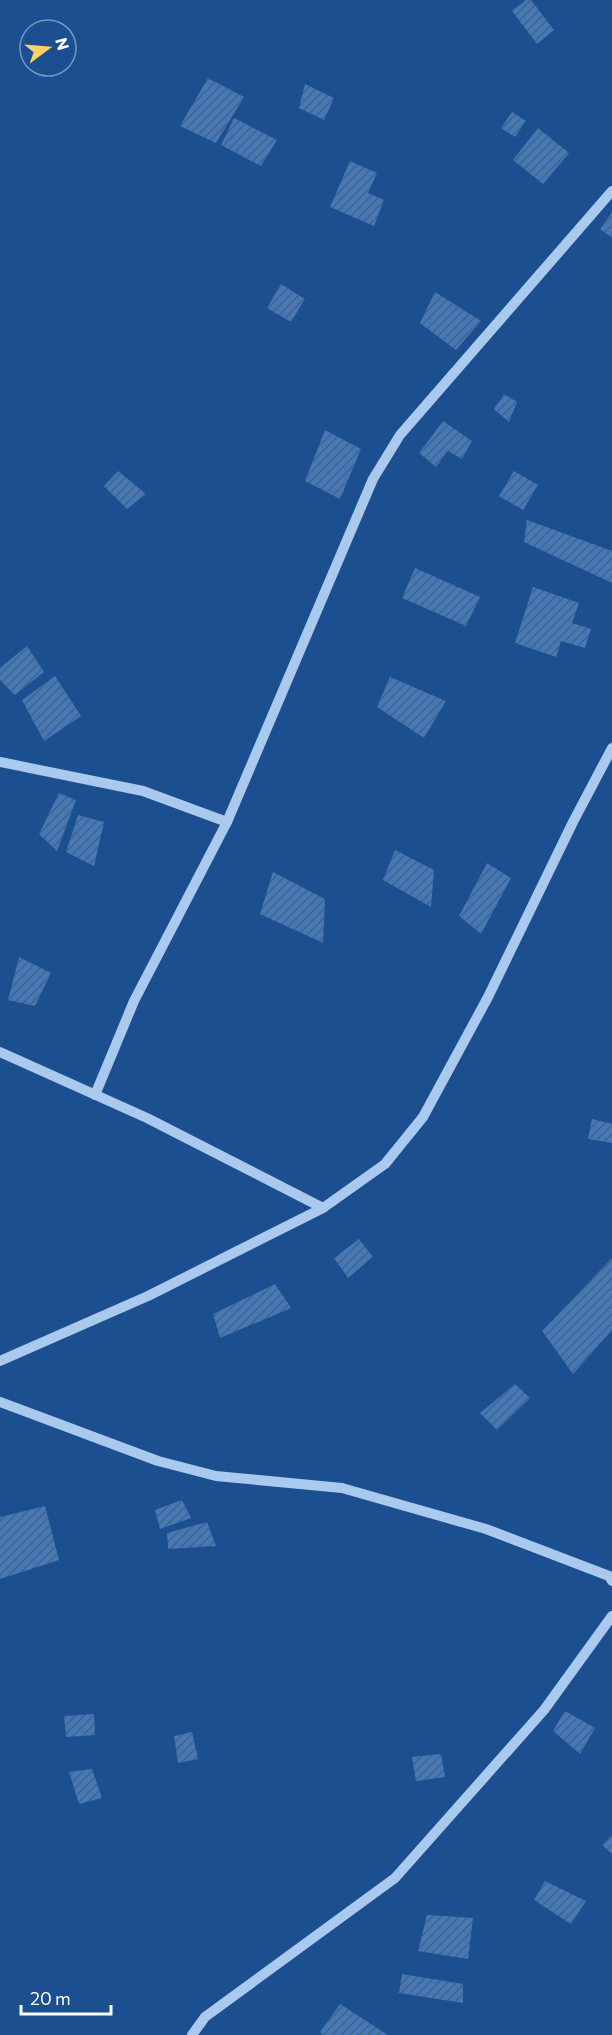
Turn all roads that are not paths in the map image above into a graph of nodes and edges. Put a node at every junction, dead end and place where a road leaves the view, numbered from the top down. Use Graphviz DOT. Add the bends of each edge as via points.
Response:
graph roads {
  1 [pos="612,191"];
  2 [pos="612,748"];
  3 [pos="0,762"];
  4 [pos="226,822"];
  5 [pos="0,1052"];
  6 [pos="95,1095"];
  7 [pos="323,1208"];
  8 [pos="0,1362"];
  9 [pos="0,1402"];
  10 [pos="612,1581"];
  11 [pos="612,1616"];
  12 [pos="192,2035"];
  1 -- 4 [label="street" via="394,443 373,479"];
  2 -- 7 [label="street" via="488,997 423,1117 385,1164"];
  3 -- 4 [label="street" via="143,791"];
  4 -- 6 [label="street" via="134,1000"];
  5 -- 6 [label="street"];
  6 -- 7 [label="street"];
  7 -- 8 [label="street" via="148,1296"];
  9 -- 10 [label="street" via="158,1461 216,1476 342,1488 486,1529 609,1576"];
  11 -- 12 [label="street" via="544,1710 395,1878 205,2017"];
}
